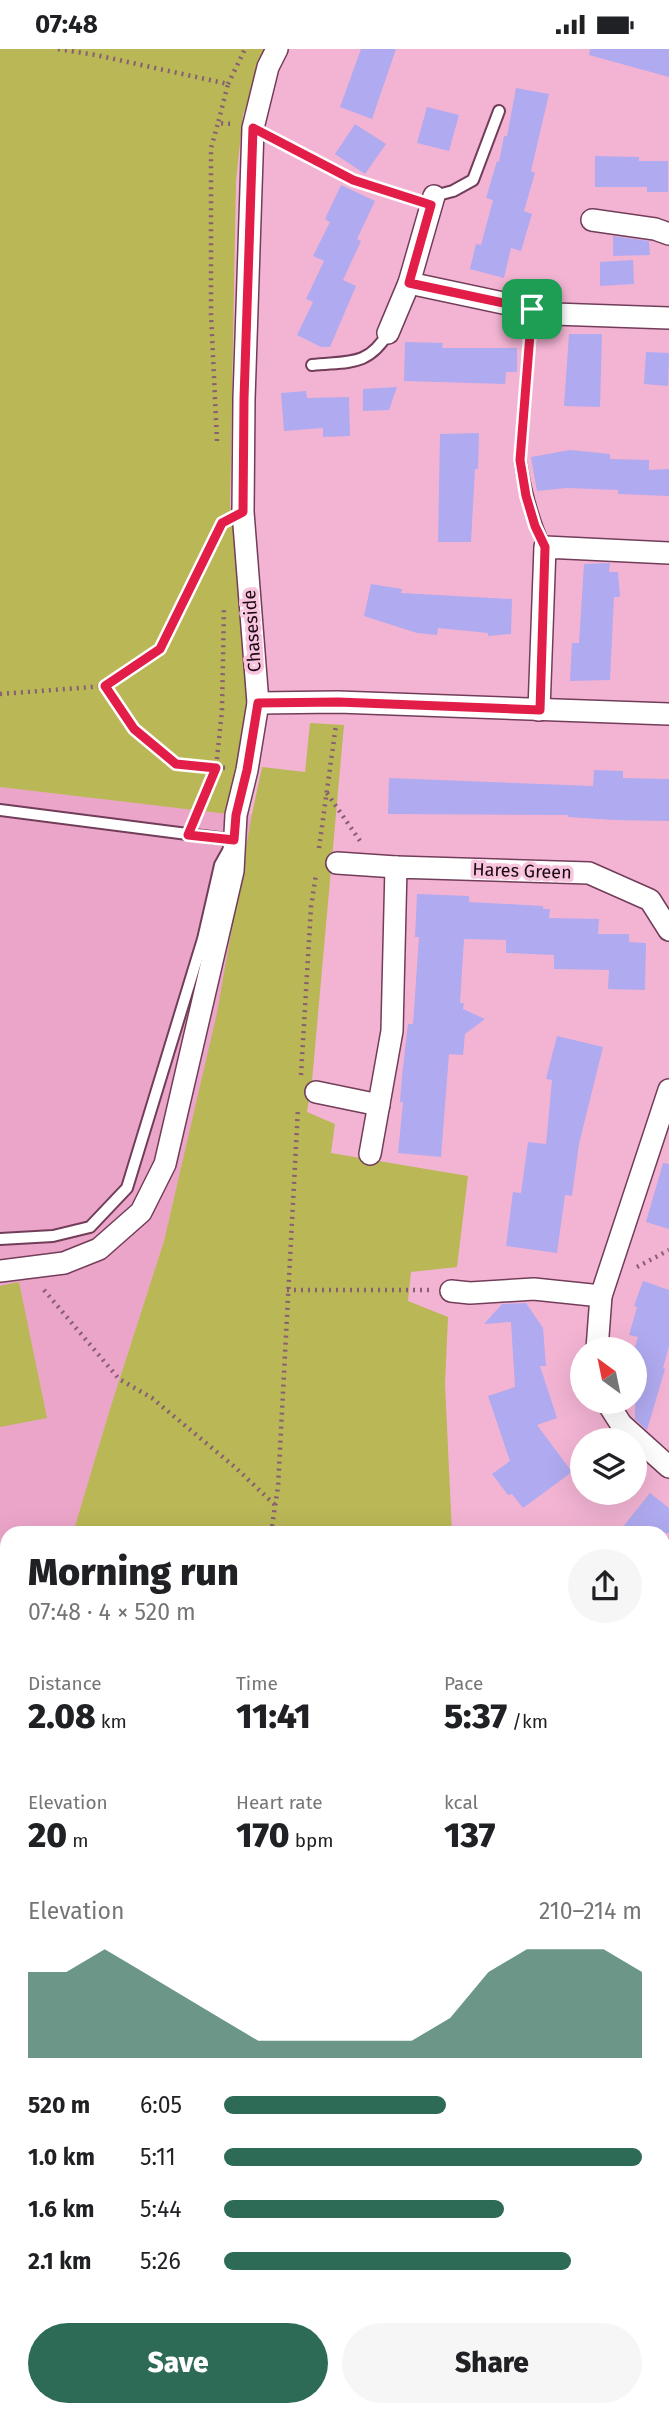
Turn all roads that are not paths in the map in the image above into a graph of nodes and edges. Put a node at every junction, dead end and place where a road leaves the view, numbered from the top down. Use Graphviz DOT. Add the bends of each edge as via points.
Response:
graph roads {
  1 [pos="277,49"];
  2 [pos="499,110"];
  3 [pos="433,200"];
  4 [pos="592,220"];
  5 [pos="669,234"];
  6 [pos="409,283"];
  7 [pos="669,318"];
  8 [pos="387,333"];
  9 [pos="312,365"];
  10 [pos="520,460"];
  11 [pos="545,547"];
  12 [pos="669,554"];
  13 [pos="258,703"];
  14 [pos="540,710"];
  15 [pos="669,714"];
  16 [pos="0,810"];
  17 [pos="234,840"];
  18 [pos="337,863"];
  19 [pos="386,867"];
  20 [pos="669,930"];
  21 [pos="669,1090"];
  22 [pos="307,1098"];
  23 [pos="379,1105"];
  24 [pos="370,1154"];
  25 [pos="0,1239"];
  26 [pos="0,1271"];
  27 [pos="451,1291"];
  28 [pos="601,1296"];
  29 [pos="598,1337"];
  30 [pos="615,1414"];
  31 [pos="669,1467"];
  1 -- 13 [label="street, Chaseside" via="253,126 244,399 243,512"];
  2 -- 3 [label="lane" via="473,180"];
  3 -- 6 [label="street"];
  4 -- 5 [label="street"];
  6 -- 7 [label="street" via="554,314"];
  6 -- 8 [label="street"];
  8 -- 9 [label="lane" via="364,359"];
  10 -- 11 [label="lane" via="526,496"];
  11 -- 12 [label="street"];
  11 -- 14 [label="street"];
  13 -- 14 [label="street"];
  13 -- 17 [label="street, Chaseside"];
  14 -- 15 [label="street"];
  16 -- 17 [label="lane"];
  17 -- 25 [label="lane" via="220,865 203,939 127,1188 90,1227 53,1236"];
  17 -- 26 [label="street, Chaseside" via="233,871 165,1164 141,1212 99,1249 64,1263"];
  18 -- 19 [label="street, Hares Green"];
  19 -- 20 [label="street, Hares Green" via="589,873 650,900"];
  19 -- 23 [label="street" via="392,1031"];
  21 -- 28 [label="street"];
  22 -- 23 [label="street"];
  23 -- 24 [label="street"];
  27 -- 28 [label="street" via="534,1289"];
  28 -- 29 [label="street"];
  30 -- 31 [label="street"];
}
